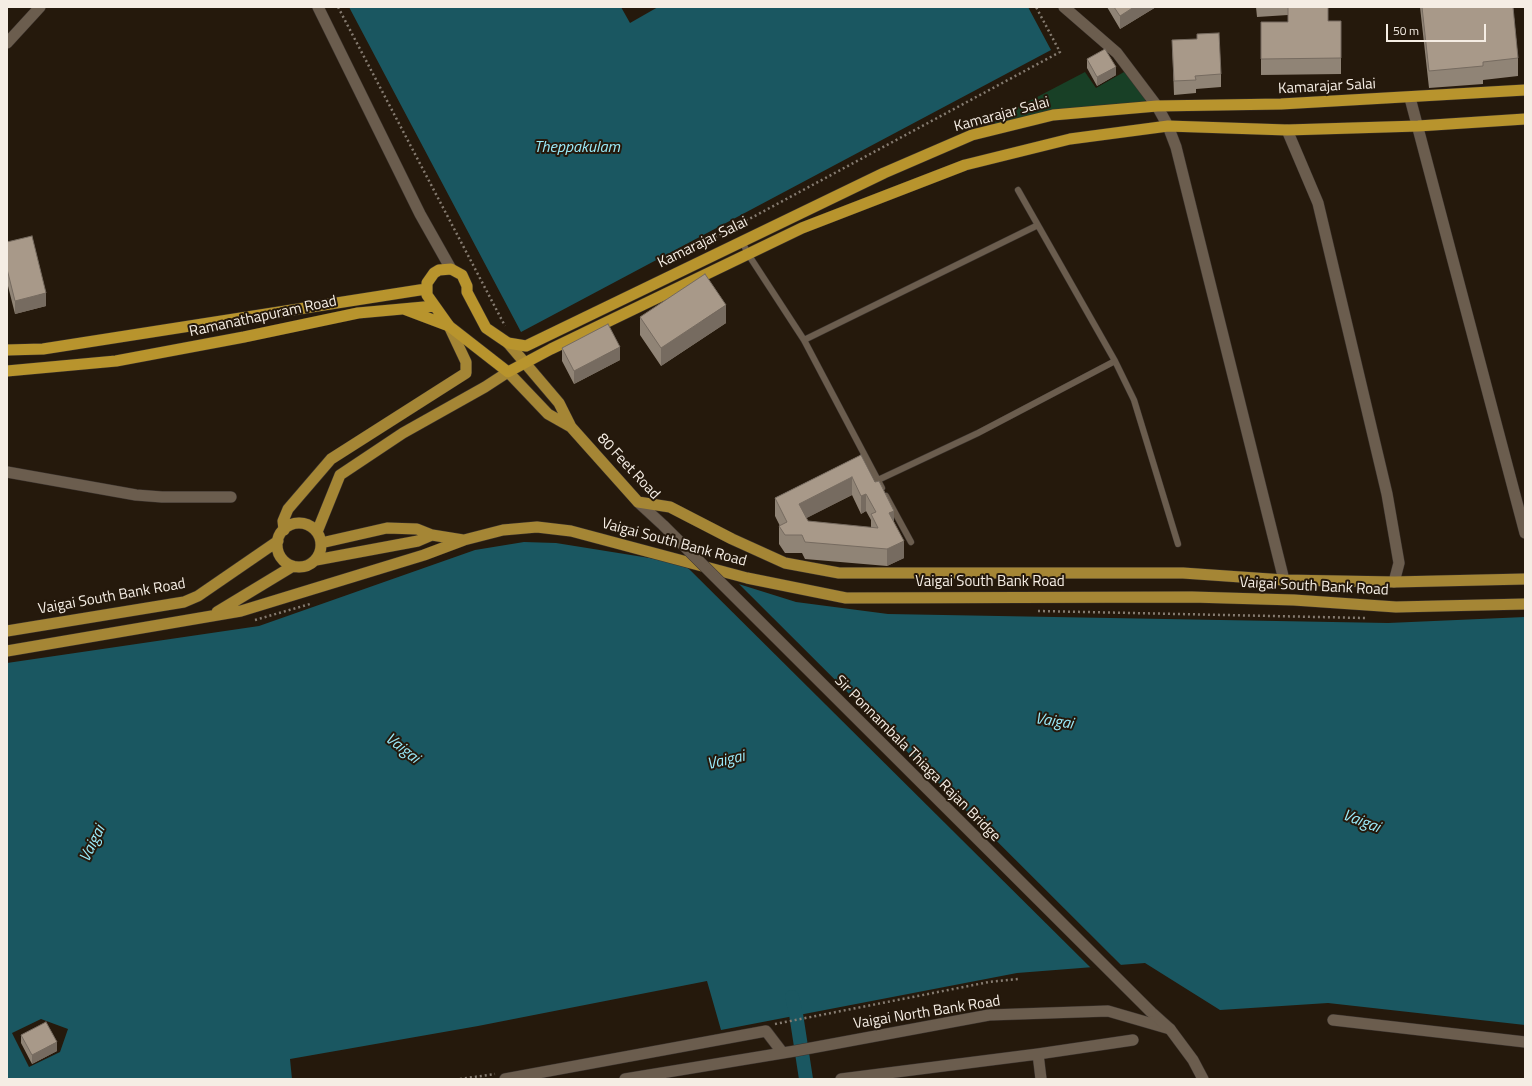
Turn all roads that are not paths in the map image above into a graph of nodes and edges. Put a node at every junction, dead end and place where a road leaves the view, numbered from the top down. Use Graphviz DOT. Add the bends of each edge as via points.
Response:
graph roads {
  1 [pos="40,7"];
  2 [pos="318,7"];
  3 [pos="1064,7"];
  4 [pos="7,44"];
  5 [pos="1525,90"];
  6 [pos="1410,98"];
  7 [pos="1157,106"];
  8 [pos="1525,119"];
  9 [pos="1168,126"];
  10 [pos="1418,126"];
  11 [pos="1287,130"];
  12 [pos="1018,190"];
  13 [pos="1036,226"];
  14 [pos="742,241"];
  15 [pos="748,254"];
  16 [pos="451,269"];
  17 [pos="426,289"];
  18 [pos="435,306"];
  19 [pos="404,310"];
  20 [pos="449,326"];
  21 [pos="804,340"];
  22 [pos="508,343"];
  23 [pos="7,350"];
  24 [pos="1115,361"];
  25 [pos="524,362"];
  26 [pos="7,371"];
  27 [pos="508,372"];
  28 [pos="571,427"];
  29 [pos="7,472"];
  30 [pos="878,480"];
  31 [pos="231,497"];
  32 [pos="638,502"];
  33 [pos="664,526"];
  34 [pos="284,530"];
  35 [pos="316,532"];
  36 [pos="1525,533"];
  37 [pos="432,536"];
  38 [pos="464,540"];
  39 [pos="278,541"];
  40 [pos="911,542"];
  41 [pos="321,543"];
  42 [pos="1178,544"];
  43 [pos="316,560"];
  44 [pos="294,566"];
  45 [pos="1525,579"];
  46 [pos="1284,580"];
  47 [pos="1394,582"];
  48 [pos="1525,604"];
  49 [pos="212,615"];
  50 [pos="7,631"];
  51 [pos="7,651"];
  52 [pos="1333,1020"];
  53 [pos="1170,1029"];
  54 [pos="1133,1040"];
  55 [pos="1525,1042"];
  56 [pos="782,1052"];
  57 [pos="1038,1054"];
  58 [pos="505,1079"];
  59 [pos="625,1079"];
  60 [pos="841,1079"];
  61 [pos="1041,1079"];
  62 [pos="1203,1079"];
  1 -- 4 [label="street"];
  2 -- 16 [label="street" via="420,214"];
  3 -- 7 [label="street" via="1117,53"];
  5 -- 6 [label="highway, Kamarajar Salai"];
  6 -- 7 [label="highway, Kamarajar Salai"];
  6 -- 10 [label="street"];
  7 -- 9 [label="street"];
  7 -- 14 [label="highway, Kamarajar Salai" via="1053,115 972,135 884,173"];
  8 -- 10 [label="highway, Kamarajar Salai"];
  9 -- 11 [label="highway, Kamarajar Salai"];
  9 -- 15 [label="highway, Kamarajar Salai" via="1070,139 965,165 802,228"];
  9 -- 46 [label="street" via="1176,147"];
  10 -- 11 [label="highway, Kamarajar Salai"];
  10 -- 36 [label="street"];
  11 -- 47 [label="street" via="1318,203 1386,486 1399,563"];
  12 -- 13 [label="lane"];
  13 -- 21 [label="lane"];
  13 -- 24 [label="lane"];
  14 -- 15 [label="lane"];
  14 -- 22 [label="highway, Kamarajar Salai" via="526,346"];
  15 -- 21 [label="lane"];
  15 -- 25 [label="highway, Kamarajar Salai"];
  16 -- 17 [label="highway" via="434,273"];
  16 -- 22 [label="highway" via="462,275 465,280 467,292 486,328"];
  17 -- 18 [label="highway"];
  17 -- 23 [label="highway, Ramanathapuram Road" via="43,348"];
  18 -- 19 [label="highway"];
  18 -- 20 [label="highway"];
  19 -- 20 [label="highway, Ramanathapuram Road"];
  19 -- 26 [label="highway, Ramanathapuram Road" via="358,313 116,361"];
  20 -- 27 [label="highway, Ramanathapuram Road"];
  20 -- 34 [label="main road" via="466,362 466,373 331,459 288,509 283,521"];
  21 -- 30 [label="lane"];
  22 -- 25 [label="main road, 80 Feet Road"];
  24 -- 30 [label="lane" via="978,433"];
  24 -- 42 [label="lane" via="1134,400"];
  25 -- 27 [label="highway, Kamarajar Salai"];
  25 -- 28 [label="main road, 80 Feet Road" via="559,403"];
  27 -- 28 [label="main road, 80 Feet Road" via="548,414"];
  27 -- 35 [label="main road" via="403,433 340,475"];
  28 -- 32 [label="main road, 80 Feet Road"];
  29 -- 31 [label="street" via="136,495"];
  30 -- 40 [label="lane"];
  32 -- 33 [label="street, 80 Feet Road"];
  32 -- 46 [label="main road, Vaigai South Bank Road" via="670,507 785,563 839,573 1183,573"];
  33 -- 53 [label="street, Sir Ponnambala Thiaga Rajan Bridge, bridge"];
  34 -- 35 [label="main road" via="300,523 307,524"];
  34 -- 39 [label="main road"];
  35 -- 41 [label="main road"];
  37 -- 38 [label="main road, Vaigai South Bank Road"];
  37 -- 41 [label="main road" via="416,530 387,528"];
  37 -- 43 [label="main road, Vaigai South Bank Road" via="418,541"];
  38 -- 48 [label="main road, Vaigai South Bank Road" via="503,530 537,527 570,531 747,578 846,598 1192,597 1396,607"];
  38 -- 49 [label="main road, Vaigai South Bank Road" via="424,555 248,609"];
  39 -- 44 [label="main road" via="279,554"];
  39 -- 50 [label="main road, Vaigai South Bank Road" via="198,596 184,602"];
  41 -- 43 [label="main road"];
  43 -- 44 [label="main road" via="306,566"];
  44 -- 49 [label="main road, Vaigai South Bank Road"];
  45 -- 47 [label="main road, Vaigai South Bank Road"];
  46 -- 47 [label="main road, Vaigai South Bank Road"];
  49 -- 51 [label="main road, Vaigai South Bank Road"];
  52 -- 55 [label="street"];
  53 -- 56 [label="street, Vaigai North Bank Road" via="1108,1011 989,1015"];
  53 -- 62 [label="street" via="1193,1060"];
  54 -- 57 [label="street"];
  56 -- 58 [label="street" via="766,1031"];
  56 -- 59 [label="street, Vaigai North Bank Road"];
  57 -- 60 [label="street"];
  57 -- 61 [label="street"];
}
